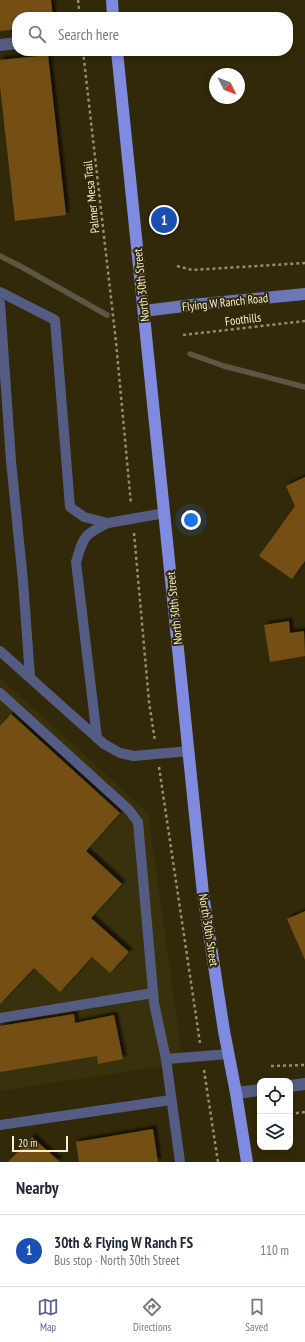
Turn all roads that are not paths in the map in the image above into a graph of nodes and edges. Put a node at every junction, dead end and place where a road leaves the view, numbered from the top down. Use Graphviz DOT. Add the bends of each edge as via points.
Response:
graph roads {
  1 [pos="112,0"];
  2 [pos="113,12"];
  3 [pos="12,44"];
  4 [pos="0,45"];
  5 [pos="118,56"];
  6 [pos="0,292"];
  7 [pos="305,294"];
  8 [pos="0,303"];
  9 [pos="144,311"];
  10 [pos="165,513"];
  11 [pos="108,523"];
  12 [pos="0,650"];
  13 [pos="30,677"];
  14 [pos="0,692"];
  15 [pos="97,738"];
  16 [pos="189,751"];
  17 [pos="153,993"];
  18 [pos="0,1018"];
  19 [pos="229,1054"];
  20 [pos="166,1059"];
  21 [pos="305,1084"];
  22 [pos="293,1086"];
  23 [pos="257,1090"];
  24 [pos="236,1093"];
  25 [pos="171,1100"];
  26 [pos="0,1125"];
  27 [pos="180,1162"];
  28 [pos="248,1162"];
  1 -- 2 [label="main road"];
  3 -- 4 [label="street"];
  5 -- 9 [label="main road, North 30th Street"];
  6 -- 11 [label="lane" via="55,320 70,507 84,517"];
  7 -- 9 [label="street, Flying W Ranch Road"];
  8 -- 13 [label="lane"];
  9 -- 10 [label="main road, North 30th Street"];
  10 -- 11 [label="lane"];
  10 -- 16 [label="main road, North 30th Street"];
  11 -- 15 [label="lane" via="93,530 83,539 76,562"];
  12 -- 13 [label="lane"];
  13 -- 15 [label="lane"];
  14 -- 17 [label="lane" via="129,810 138,822"];
  15 -- 16 [label="lane" via="120,753 134,756"];
  16 -- 19 [label="main road, North 30th Street" via="203,894"];
  17 -- 18 [label="lane"];
  17 -- 20 [label="lane"];
  19 -- 20 [label="lane"];
  19 -- 24 [label="main road, North 30th Street"];
  20 -- 25 [label="lane"];
  21 -- 22 [label="street"];
  23 -- 24 [label="street"];
  24 -- 28 [label="main road, North 30th Street"];
  25 -- 26 [label="lane"];
  25 -- 27 [label="lane"];
}
